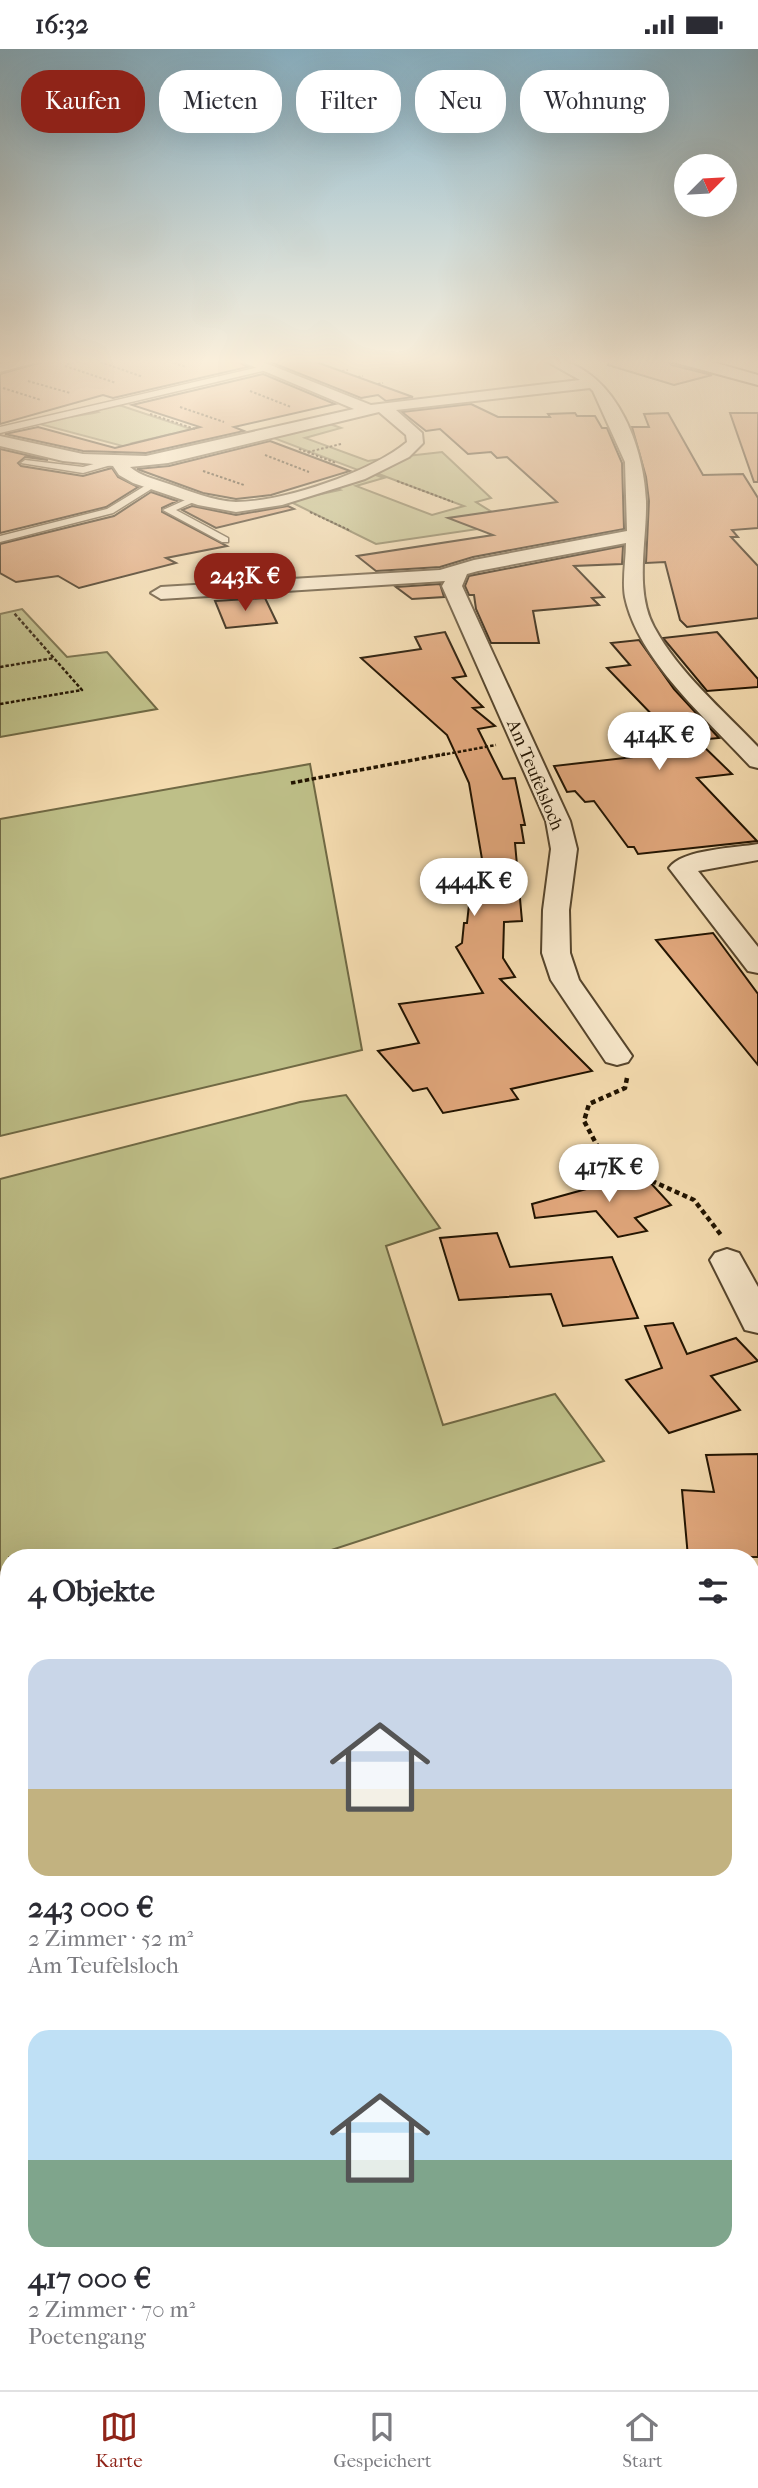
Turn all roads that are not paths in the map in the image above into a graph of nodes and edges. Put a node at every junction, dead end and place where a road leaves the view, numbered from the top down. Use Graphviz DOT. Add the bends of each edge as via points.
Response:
graph roads {
  1 [pos="59,467"];
  2 [pos="94,467"];
  3 [pos="119,467"];
  4 [pos="377,467"];
  5 [pos="634,467"];
  6 [pos="153,484"];
  7 [pos="195,499"];
  8 [pos="635,537"];
  9 [pos="0,539"];
  10 [pos="225,540"];
  11 [pos="458,573"];
  12 [pos="161,593"];
  13 [pos="758,761"];
  14 [pos="758,852"];
  15 [pos="758,965"];
  16 [pos="617,1056"];
  17 [pos="727,1260"];
  18 [pos="758,1322"];
  1 -- 2 [label="lane"];
  3 -- 6 [label="street"];
  4 -- 7 [label="street" via="247,506"];
  5 -- 8 [label="street" via="638,499"];
  6 -- 7 [label="street"];
  6 -- 9 [label="lane" via="110,511"];
  7 -- 10 [label="lane" via="168,510"];
  8 -- 11 [label="street" via="474,566"];
  8 -- 13 [label="street" via="634,594 643,626 673,669"];
  11 -- 12 [label="street"];
  11 -- 16 [label="street, Am Teufelsloch" via="453,586 558,821 564,849 556,953 565,980"];
  14 -- 15 [label="street" via="701,860 682,868"];
  17 -- 18 [label="street"];
}
